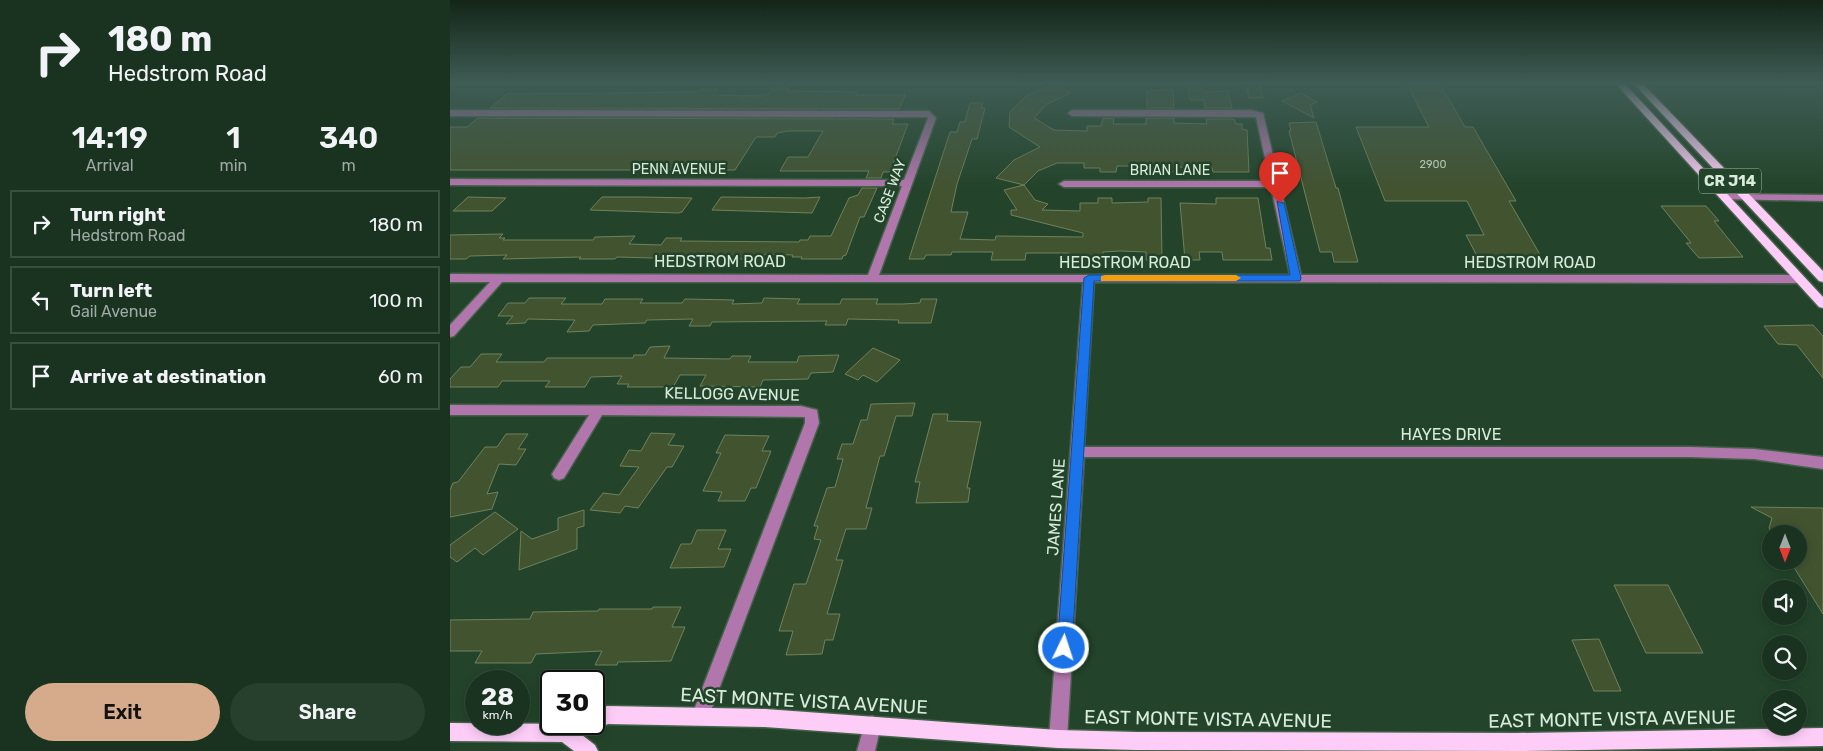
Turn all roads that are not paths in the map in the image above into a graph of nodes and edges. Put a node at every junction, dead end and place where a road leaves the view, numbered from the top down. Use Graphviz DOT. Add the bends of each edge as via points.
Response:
graph roads {
  1 [pos="932,119"];
  2 [pos="1262,119"];
  3 [pos="1652,119"];
  4 [pos="1671,119"];
  5 [pos="450,182"];
  6 [pos="907,183"];
  7 [pos="1064,184"];
  8 [pos="1276,184"];
  9 [pos="1724,197"];
  10 [pos="1746,198"];
  11 [pos="1823,198"];
  12 [pos="450,278"];
  13 [pos="499,278"];
  14 [pos="872,278"];
  15 [pos="1089,278"];
  16 [pos="1296,278"];
  17 [pos="1823,278"];
  18 [pos="1800,279"];
  19 [pos="1823,304"];
  20 [pos="450,333"];
  21 [pos="450,410"];
  22 [pos="599,410"];
  23 [pos="1078,452"];
  24 [pos="1823,463"];
  25 [pos="559,474"];
  26 [pos="702,715"];
  27 [pos="605,716"];
  28 [pos="872,725"];
  29 [pos="450,732"];
  30 [pos="540,733"];
  31 [pos="568,735"];
  32 [pos="1823,737"];
  33 [pos="1058,739"];
  34 [pos="588,751"];
  35 [pos="866,751"];
  1 -- 6 [label="street, CASE WAY"];
  2 -- 8 [label="street"];
  3 -- 9 [label="main road, CR J14"];
  4 -- 10 [label="main road, CR J14"];
  5 -- 6 [label="street, PENN AVENUE"];
  6 -- 14 [label="street, CASE WAY"];
  7 -- 8 [label="street, BRIAN LANE"];
  8 -- 16 [label="street"];
  9 -- 10 [label="street"];
  9 -- 18 [label="main road, CR J14"];
  10 -- 11 [label="street"];
  10 -- 17 [label="main road, CR J14"];
  12 -- 13 [label="street, HEDSTROM ROAD"];
  13 -- 14 [label="street, HEDSTROM ROAD"];
  13 -- 20 [label="street"];
  14 -- 15 [label="street, HEDSTROM ROAD"];
  15 -- 16 [label="street, HEDSTROM ROAD"];
  15 -- 23 [label="street, JAMES LANE"];
  16 -- 18 [label="street, HEDSTROM ROAD"];
  18 -- 19 [label="main road, CR J14"];
  21 -- 22 [label="street, KELLOGG AVENUE"];
  22 -- 25 [label="street"];
  22 -- 26 [label="street, KELLOGG AVENUE" via="801,411 813,416"];
  23 -- 24 [label="street, HAYES DRIVE" via="1717,452"];
  23 -- 33 [label="street, JAMES LANE"];
  26 -- 27 [label="main road, EAST MONTE VISTA AVENUE"];
  26 -- 28 [label="main road, EAST MONTE VISTA AVENUE"];
  28 -- 33 [label="main road, EAST MONTE VISTA AVENUE"];
  28 -- 35 [label="street"];
  29 -- 30 [label="main road"];
  31 -- 34 [label="main road"];
  32 -- 33 [label="main road, EAST MONTE VISTA AVENUE" via="1517,742"];
}
